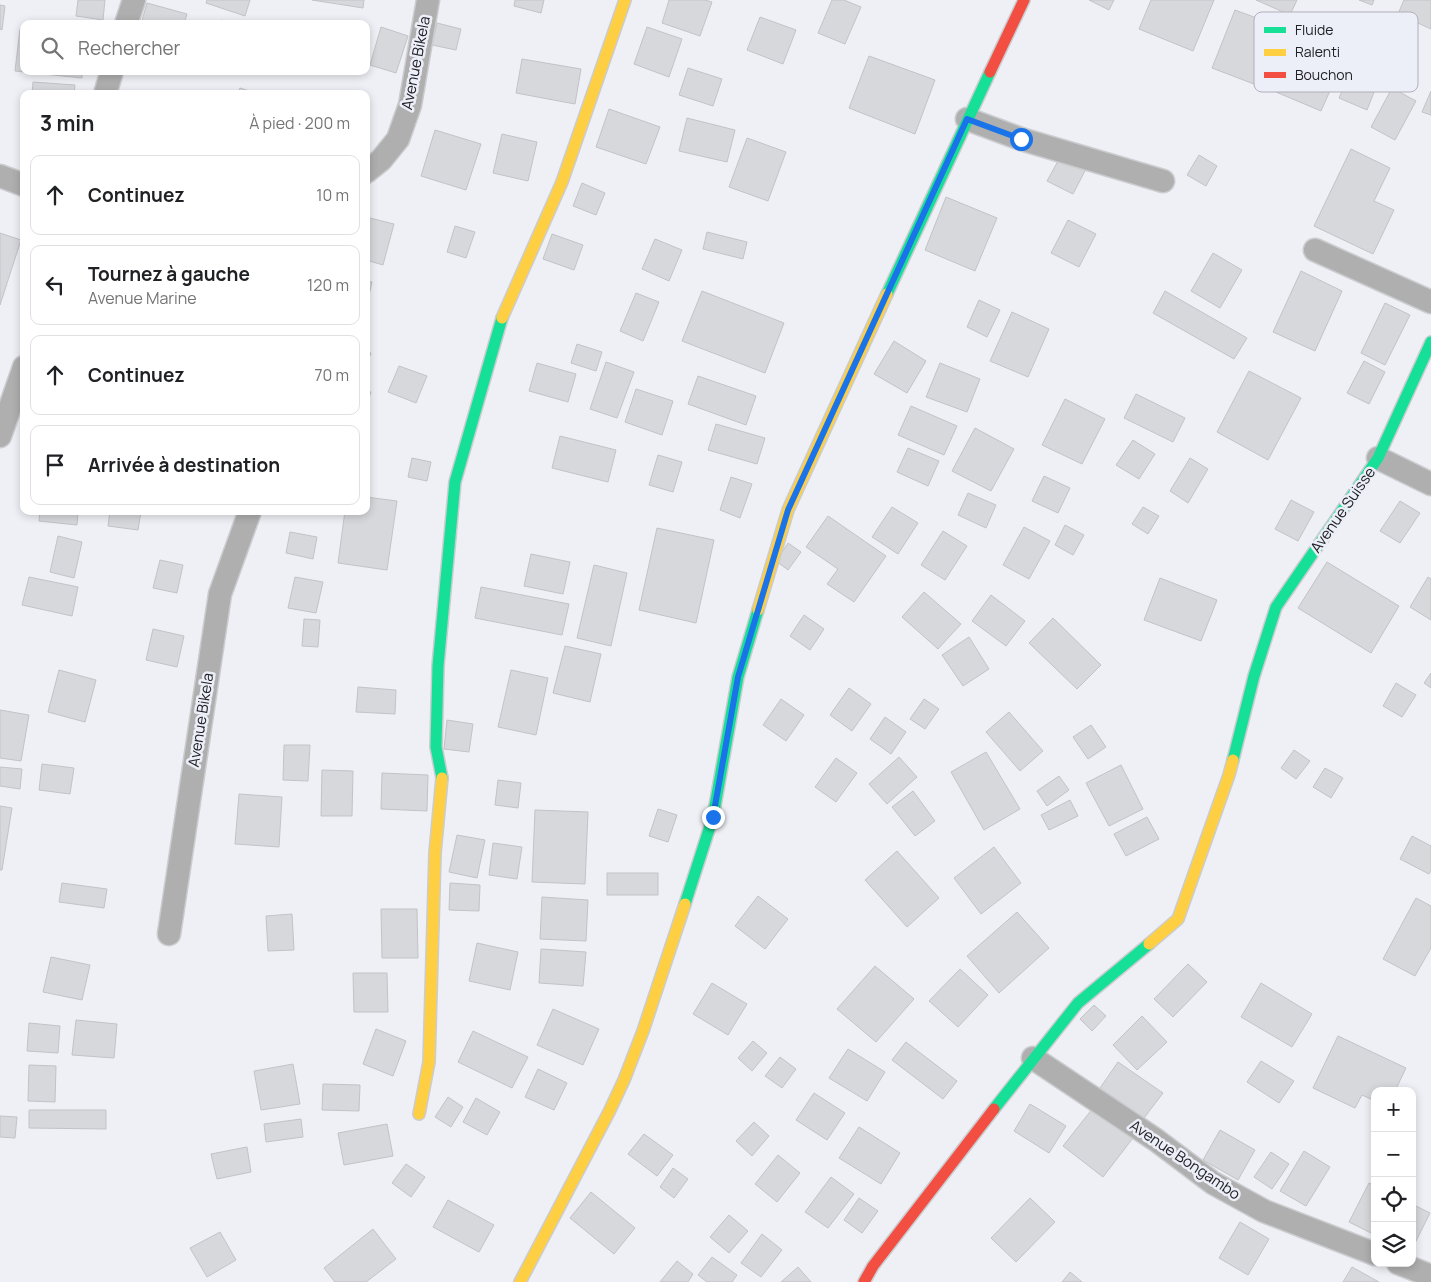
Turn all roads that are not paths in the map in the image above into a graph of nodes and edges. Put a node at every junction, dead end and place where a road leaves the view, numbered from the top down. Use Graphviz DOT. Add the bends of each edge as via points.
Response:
graph roads {
  1 [pos="134,0"];
  2 [pos="428,0"];
  3 [pos="624,0"];
  4 [pos="1024,0"];
  5 [pos="127,20"];
  6 [pos="111,75"];
  7 [pos="106,90"];
  8 [pos="967,119"];
  9 [pos="370,169"];
  10 [pos="0,176"];
  11 [pos="1164,181"];
  12 [pos="20,184"];
  13 [pos="1314,250"];
  14 [pos="1431,302"];
  15 [pos="1431,342"];
  16 [pos="20,378"];
  17 [pos="0,436"];
  18 [pos="1378,458"];
  19 [pos="1431,484"];
  20 [pos="249,515"];
  21 [pos="169,934"];
  22 [pos="1033,1058"];
  23 [pos="419,1114"];
  24 [pos="1371,1252"];
  25 [pos="1408,1267"];
  26 [pos="1431,1276"];
  27 [pos="520,1282"];
  28 [pos="864,1282"];
  1 -- 5 [label="street"];
  2 -- 9 [label="street, Avenue Bikela" via="410,105 398,139"];
  3 -- 23 [label="street" via="562,182 502,318 456,482 438,666 436,747 442,774 435,853 429,1062"];
  4 -- 8 [label="street"];
  6 -- 7 [label="street"];
  8 -- 11 [label="street" via="1021,139"];
  8 -- 27 [label="street" via="788,510 738,677 713,817 643,1031 609,1112"];
  10 -- 12 [label="street"];
  13 -- 14 [label="street"];
  15 -- 18 [label="street, Avenue Suisse"];
  16 -- 17 [label="street"];
  18 -- 19 [label="street"];
  18 -- 22 [label="street, Avenue Suisse" via="1276,607 1254,676 1229,775 1178,919 1078,1003"];
  20 -- 21 [label="street, Avenue Bikela" via="220,594"];
  22 -- 24 [label="street, Avenue Bongambo" via="1156,1140 1213,1183 1264,1211"];
  22 -- 28 [label="street, Avenue Suisse"];
  25 -- 26 [label="street"];
}
